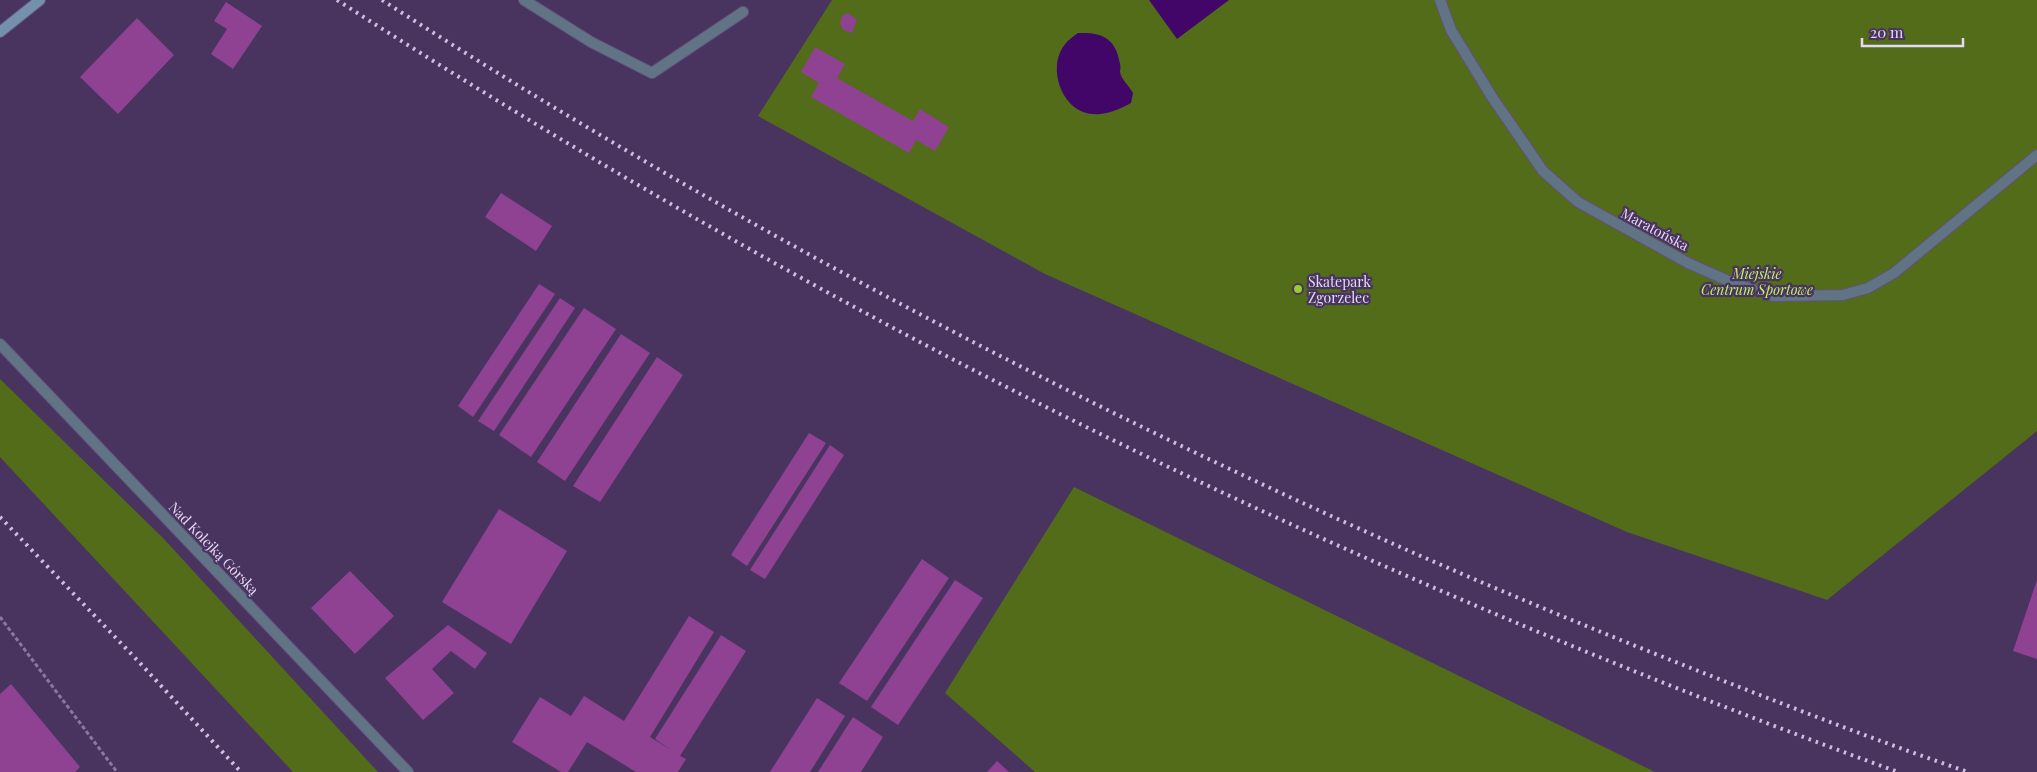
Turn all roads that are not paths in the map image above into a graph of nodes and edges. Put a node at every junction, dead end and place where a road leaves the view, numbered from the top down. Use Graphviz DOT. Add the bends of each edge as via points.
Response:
graph roads {
  1 [pos="40,0"];
  2 [pos="524,0"];
  3 [pos="1440,0"];
  4 [pos="743,12"];
  5 [pos="0,32"];
  6 [pos="2037,155"];
  7 [pos="0,344"];
  8 [pos="408,772"];
  1 -- 5 [label="main road"];
  2 -- 4 [label="street" via="591,42 652,72"];
  3 -- 6 [label="street, Maratońska" via="1451,30 1543,171 1578,202 1638,237 1733,283 1773,296 1843,294 1868,288 1894,273"];
  7 -- 8 [label="street, Nad Kolejką Górską"];
}
